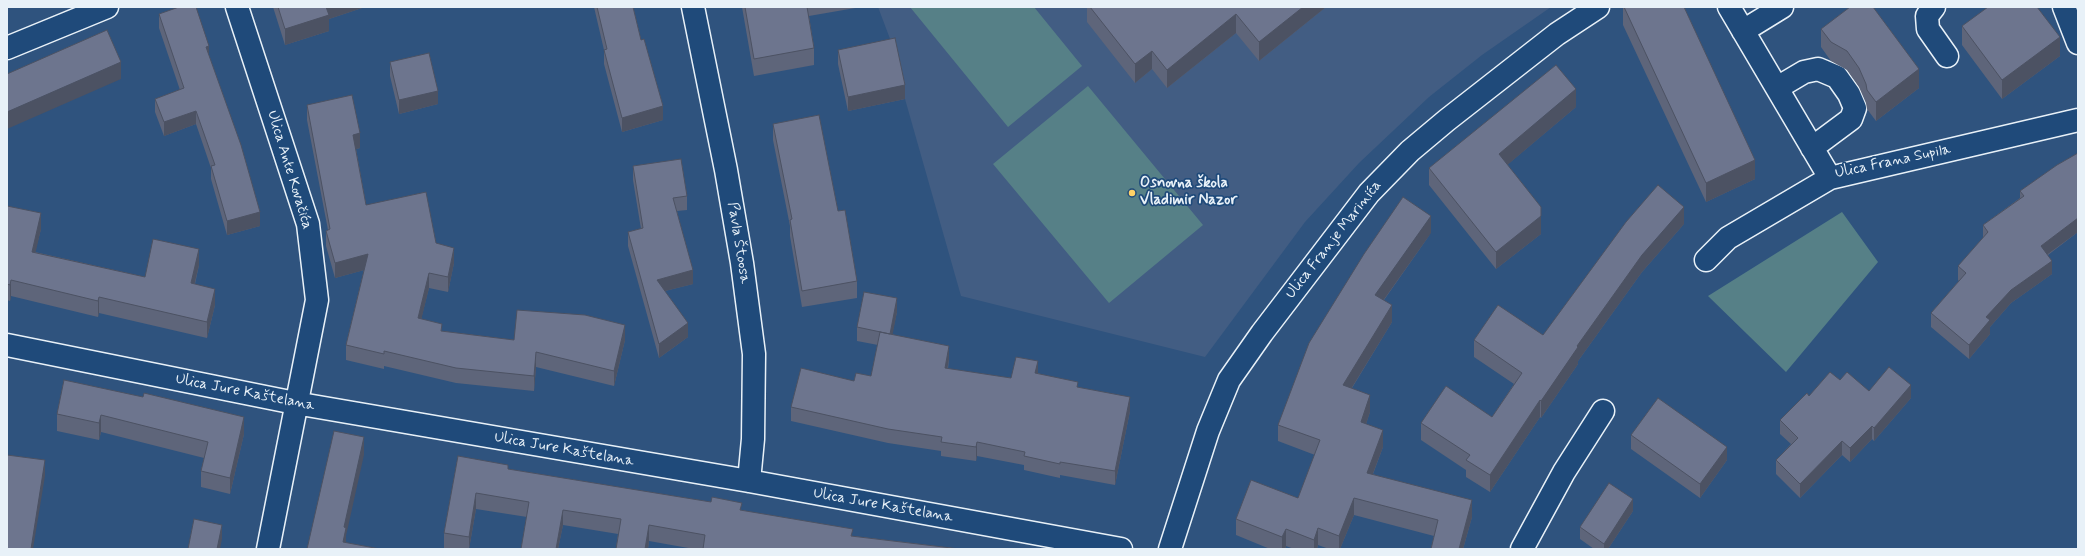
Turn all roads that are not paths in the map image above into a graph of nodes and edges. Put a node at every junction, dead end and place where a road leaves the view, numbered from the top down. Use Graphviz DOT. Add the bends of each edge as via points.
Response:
graph roads {
  1 [pos="107,7"];
  2 [pos="237,7"];
  3 [pos="693,7"];
  4 [pos="1598,7"];
  5 [pos="1729,7"];
  6 [pos="1782,7"];
  7 [pos="1934,7"];
  8 [pos="2064,7"];
  9 [pos="1743,31"];
  10 [pos="2078,43"];
  11 [pos="7,48"];
  12 [pos="1947,56"];
  13 [pos="1777,88"];
  14 [pos="2078,120"];
  15 [pos="1812,148"];
  16 [pos="1830,178"];
  17 [pos="1706,260"];
  18 [pos="7,345"];
  19 [pos="295,403"];
  20 [pos="1603,411"];
  21 [pos="749,482"];
  22 [pos="268,549"];
  23 [pos="1121,549"];
  24 [pos="1170,549"];
  25 [pos="1522,549"];
  1 -- 11 [label="street"];
  2 -- 19 [label="street, Ulica Ante Kovačića" via="308,224 317,300"];
  3 -- 21 [label="street, Pavla Štoosa" via="728,178 754,354 753,439"];
  4 -- 24 [label="street, Ulica Franje Marinića" via="1557,34 1447,120 1410,151 1369,193 1275,315 1229,380 1208,431"];
  5 -- 9 [label="street, Ulica Frana Supila"];
  6 -- 9 [label="street"];
  7 -- 12 [label="street" via="1927,16 1928,29"];
  8 -- 10 [label="street"];
  9 -- 13 [label="street, Ulica Frana Supila"];
  13 -- 15 [label="street, Ulica Frana Supila"];
  13 -- 15 [label="street" via="1804,72 1818,70 1837,77 1849,94 1855,108 1851,119"];
  14 -- 16 [label="street, Ulica Frana Supila"];
  15 -- 16 [label="street, Ulica Frana Supila"];
  16 -- 17 [label="street" via="1728,238"];
  18 -- 19 [label="street, Ulica Jure Kaštelana"];
  19 -- 21 [label="street, Ulica Jure Kaštelana"];
  19 -- 22 [label="street, Ulica Ante Kovačića"];
  20 -- 25 [label="street" via="1564,472"];
  21 -- 23 [label="street, Ulica Jure Kaštelana"];
}
